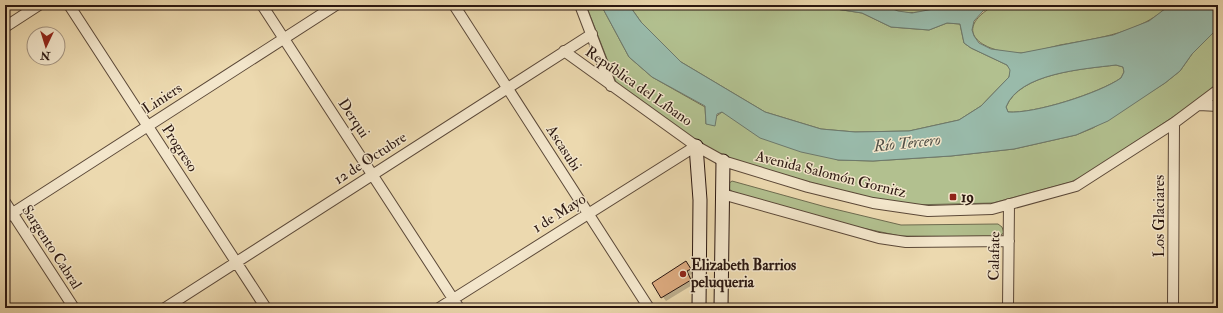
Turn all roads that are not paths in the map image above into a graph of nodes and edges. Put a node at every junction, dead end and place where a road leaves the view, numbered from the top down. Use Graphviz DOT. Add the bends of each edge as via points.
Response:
graph roads {
  1 [pos="39,5"];
  2 [pos="69,5"];
  3 [pos="262,5"];
  4 [pos="336,5"];
  5 [pos="454,5"];
  6 [pos="580,5"];
  7 [pos="5,27"];
  8 [pos="592,34"];
  9 [pos="283,39"];
  10 [pos="564,51"];
  11 [pos="611,86"];
  12 [pos="507,88"];
  13 [pos="1218,90"];
  14 [pos="1199,106"];
  15 [pos="1218,106"];
  16 [pos="1174,123"];
  17 [pos="147,125"];
  18 [pos="696,146"];
  19 [pos="723,161"];
  20 [pos="373,174"];
  21 [pos="722,194"];
  22 [pos="5,202"];
  23 [pos="1009,204"];
  24 [pos="588,212"];
  25 [pos="9,216"];
  26 [pos="1009,241"];
  27 [pos="236,262"];
  28 [pos="453,299"];
  29 [pos="74,308"];
  30 [pos="165,308"];
  31 [pos="266,308"];
  32 [pos="439,308"];
  33 [pos="459,308"];
  34 [pos="649,308"];
  35 [pos="699,308"];
  36 [pos="721,308"];
  37 [pos="1008,308"];
  38 [pos="1174,308"];
  1 -- 7 [label="street"];
  2 -- 17 [label="street, Progreso"];
  3 -- 9 [label="street, Derqui"];
  4 -- 9 [label="street, Liniers"];
  5 -- 12 [label="street, Ascasubi"];
  6 -- 8 [label="street"];
  8 -- 10 [label="street, 12 de Octubre"];
  8 -- 11 [label="street"];
  9 -- 17 [label="street, Liniers"];
  9 -- 20 [label="street, Derqui"];
  10 -- 11 [label="street, República del Líbano"];
  10 -- 12 [label="street, 12 de Octubre"];
  11 -- 18 [label="street, República del Líbano"];
  12 -- 20 [label="street, 12 de Octubre"];
  12 -- 24 [label="street, Ascasubi"];
  13 -- 14 [label="street, Avenida Salomón Gornitz"];
  14 -- 15 [label="street"];
  14 -- 16 [label="street, Avenida Salomón Gornitz"];
  16 -- 23 [label="street, Avenida Salomón Gornitz" via="1082,183"];
  16 -- 38 [label="street, Los Glaciares"];
  17 -- 25 [label="street, Liniers"];
  17 -- 27 [label="street, Progreso"];
  18 -- 19 [label="street, Avenida Salomón Gornitz"];
  18 -- 24 [label="street, 1 de Mayo"];
  18 -- 35 [label="main road" via="700,200"];
  19 -- 21 [label="main road"];
  19 -- 23 [label="street, Avenida Salomón Gornitz" via="808,187 907,209 974,210 992,209"];
  20 -- 27 [label="street, 12 de Octubre"];
  20 -- 28 [label="street, Derqui"];
  21 -- 26 [label="street" via="879,238 906,242"];
  21 -- 36 [label="main road"];
  22 -- 25 [label="street, Sargento Cabral"];
  23 -- 26 [label="street, Calafate"];
  24 -- 28 [label="street, 1 de Mayo"];
  24 -- 34 [label="street, Ascasubi"];
  25 -- 29 [label="street, Sargento Cabral"];
  26 -- 37 [label="street, Calafate"];
  27 -- 30 [label="street, 12 de Octubre"];
  27 -- 31 [label="street, Progreso"];
  28 -- 32 [label="street, 1 de Mayo"];
  28 -- 33 [label="street, Derqui"];
}
